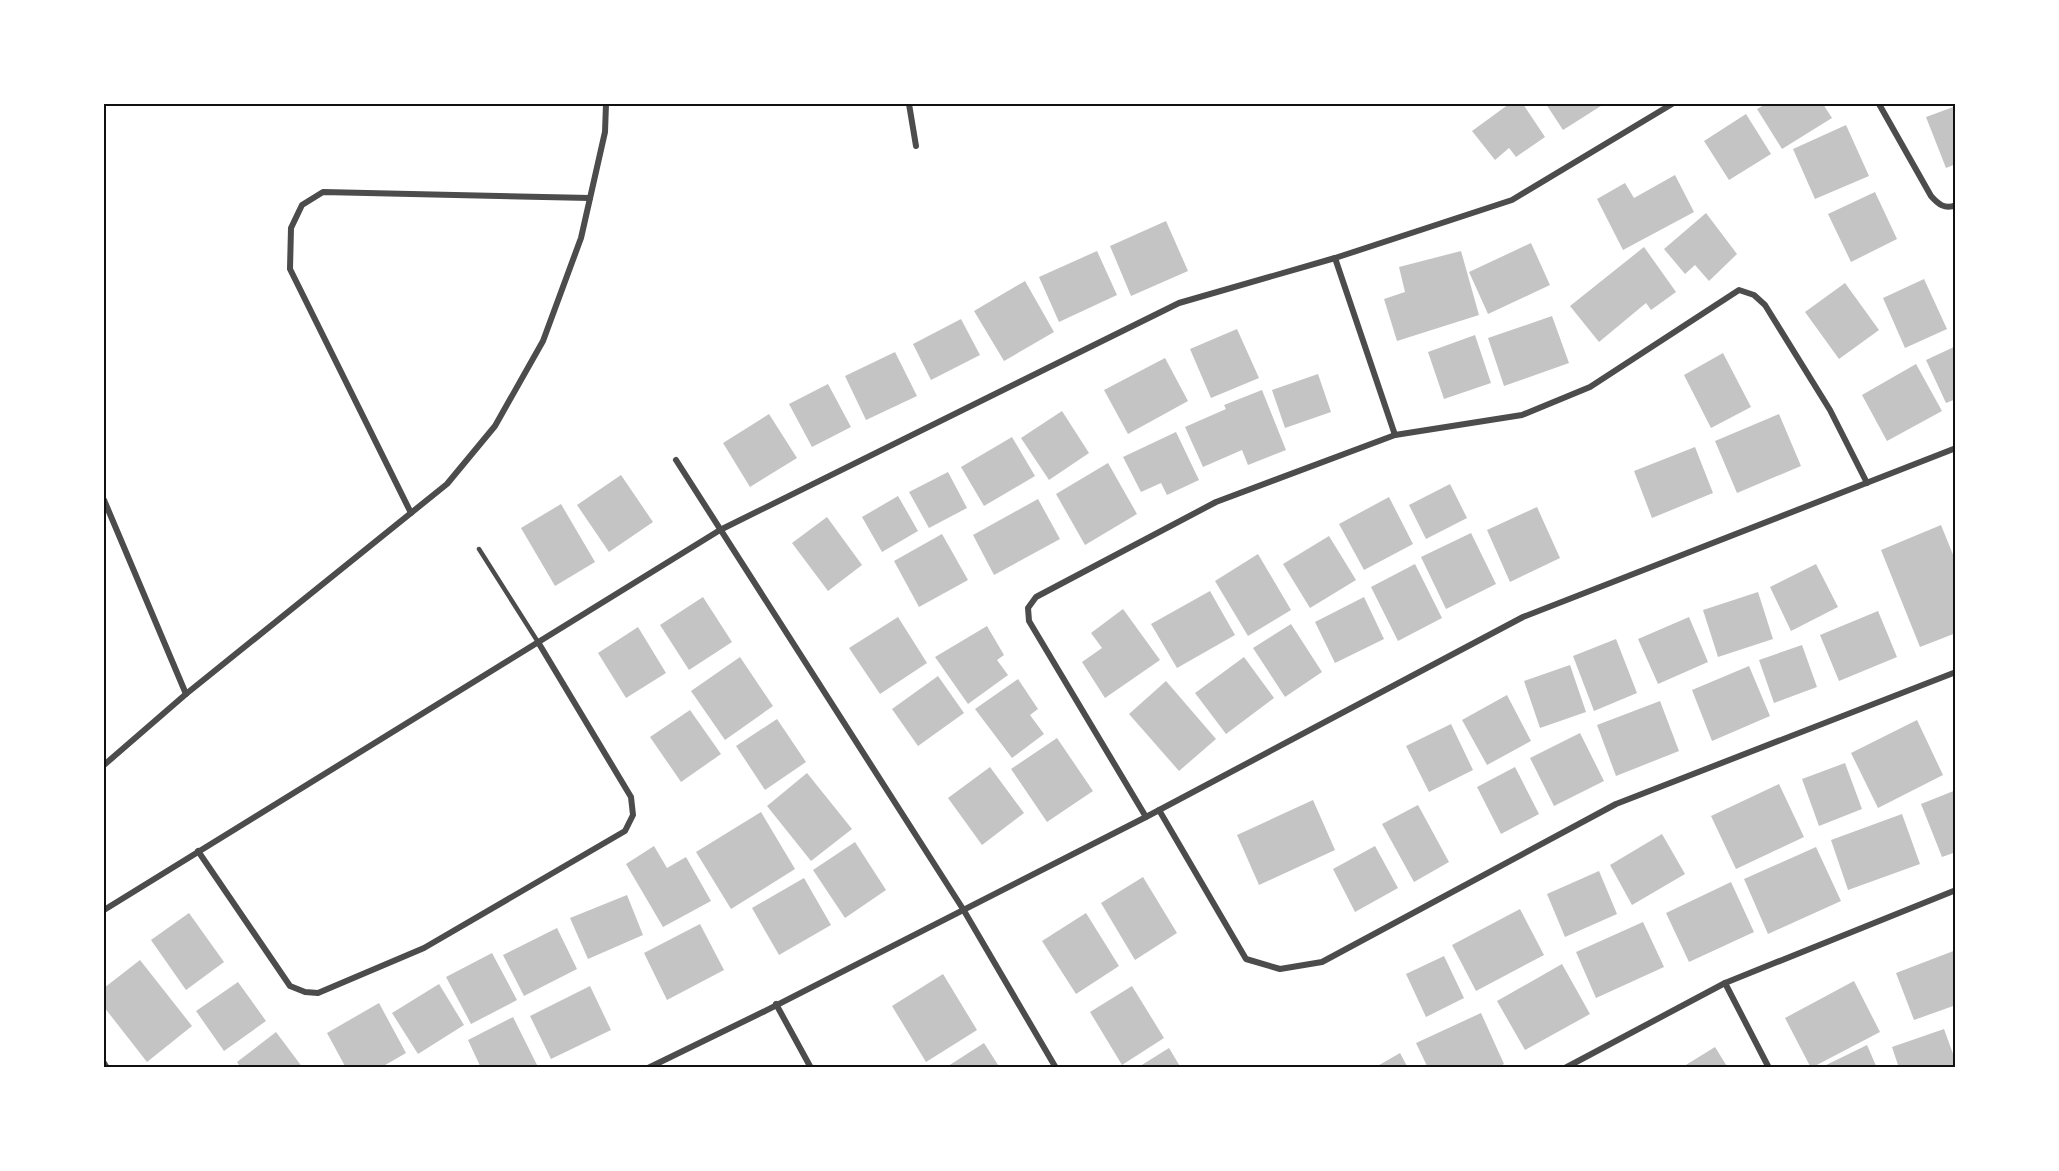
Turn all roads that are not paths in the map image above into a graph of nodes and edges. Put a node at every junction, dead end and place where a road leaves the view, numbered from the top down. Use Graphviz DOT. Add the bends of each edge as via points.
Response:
graph roads {
  1 [pos="606,104"];
  2 [pos="909,104"];
  3 [pos="1672,104"];
  4 [pos="1879,104"];
  5 [pos="916,146"];
  6 [pos="590,198"];
  7 [pos="1956,205"];
  8 [pos="1335,258"];
  9 [pos="1395,435"];
  10 [pos="1956,448"];
  11 [pos="676,460"];
  12 [pos="1867,483"];
  13 [pos="104,500"];
  14 [pos="411,513"];
  15 [pos="720,530"];
  16 [pos="479,549"];
  17 [pos="538,642"];
  18 [pos="1956,672"];
  19 [pos="186,694"];
  20 [pos="104,765"];
  21 [pos="1159,810"];
  22 [pos="1146,817"];
  23 [pos="198,851"];
  24 [pos="1956,890"];
  25 [pos="963,909"];
  26 [pos="104,910"];
  27 [pos="1725,983"];
  28 [pos="776,1004"];
  29 [pos="104,1063"];
  30 [pos="107,1068"];
  31 [pos="648,1068"];
  32 [pos="812,1068"];
  33 [pos="1056,1068"];
  34 [pos="1565,1068"];
  35 [pos="1769,1068"];
  1 -- 6 [label="street" via="605,132"];
  2 -- 5 [label="street"];
  3 -- 8 [label="street" via="1512,200"];
  4 -- 7 [label="street" via="1931,196 1940,205"];
  6 -- 14 [label="street" via="581,238 543,341 495,426 447,484"];
  6 -- 14 [label="street" via="323,192 302,205 291,228 290,269"];
  8 -- 9 [label="street"];
  8 -- 15 [label="street" via="1179,303"];
  9 -- 12 [label="street" via="1522,415 1590,387 1739,290 1754,295 1765,305 1830,410"];
  9 -- 22 [label="street" via="1216,502 1036,597 1028,609 1029,621"];
  10 -- 12 [label="street"];
  11 -- 15 [label="street"];
  12 -- 21 [label="street" via="1523,617"];
  13 -- 19 [label="street"];
  14 -- 19 [label="street"];
  15 -- 17 [label="street"];
  15 -- 25 [label="street"];
  16 -- 17 [label="lane"];
  17 -- 23 [label="street"];
  17 -- 23 [label="street" via="631,797 633,815 625,831 424,948 318,993 290,986"];
  18 -- 21 [label="street" via="1616,804 1322,962 1280,969 1246,959"];
  19 -- 20 [label="street"];
  21 -- 22 [label="street"];
  22 -- 25 [label="street"];
  23 -- 26 [label="street"];
  24 -- 27 [label="street"];
  25 -- 28 [label="street"];
  25 -- 33 [label="street"];
  27 -- 34 [label="street"];
  27 -- 35 [label="street"];
  28 -- 31 [label="street"];
  28 -- 32 [label="street"];
  29 -- 30 [label="street"];
}
